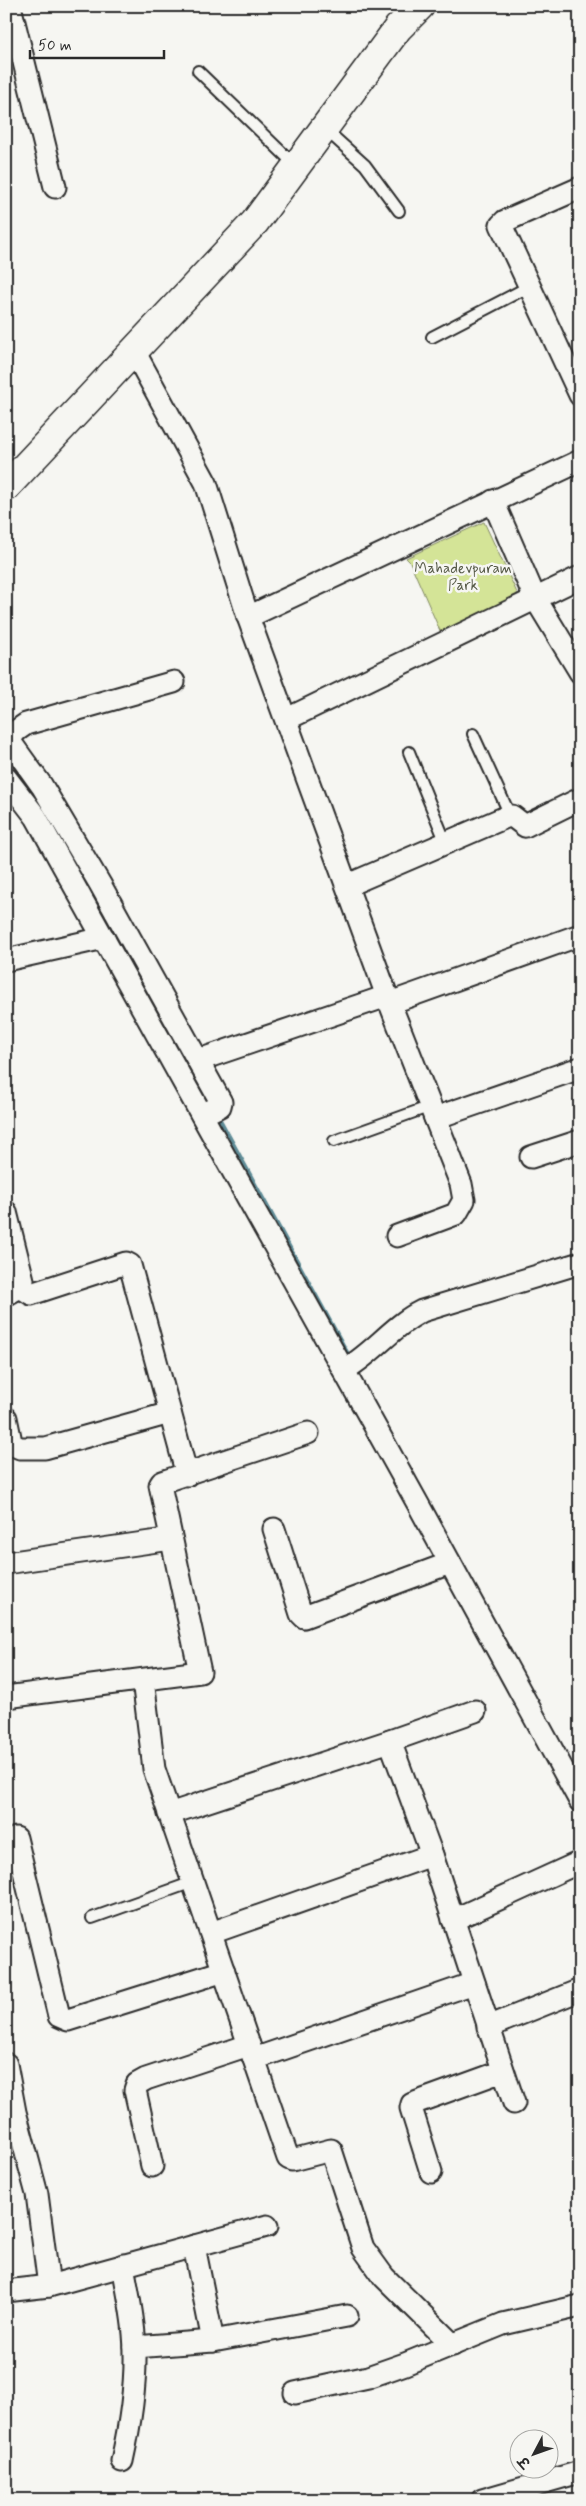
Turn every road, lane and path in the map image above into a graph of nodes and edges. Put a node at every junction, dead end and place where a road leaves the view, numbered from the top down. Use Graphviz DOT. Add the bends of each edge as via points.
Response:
graph roads {
  1 [pos="10,6"];
  2 [pos="420,6"];
  3 [pos="198,71"];
  4 [pos="324,128"];
  5 [pos="296,166"];
  6 [pos="55,187"];
  7 [pos="580,188"];
  8 [pos="399,211"];
  9 [pos="530,286"];
  10 [pos="432,337"];
  11 [pos="134,351"];
  12 [pos="580,395"];
  13 [pos="580,461"];
  14 [pos="6,487"];
  15 [pos="493,501"];
  16 [pos="580,577"];
  17 [pos="535,598"];
  18 [pos="248,617"];
  19 [pos="580,672"];
  20 [pos="174,682"];
  21 [pos="287,719"];
  22 [pos="473,734"];
  23 [pos="7,740"];
  24 [pos="409,752"];
  25 [pos="6,778"];
  26 [pos="580,799"];
  27 [pos="510,815"];
  28 [pos="446,843"];
  29 [pos="348,885"];
  30 [pos="580,935"];
  31 [pos="104,938"];
  32 [pos="6,960"];
  33 [pos="389,1000"];
  34 [pos="198,1060"];
  35 [pos="580,1068"];
  36 [pos="210,1111"];
  37 [pos="433,1112"];
  38 [pos="334,1141"];
  39 [pos="580,1141"];
  40 [pos="531,1157"];
  41 [pos="6,1212"];
  42 [pos="397,1236"];
  43 [pos="580,1263"];
  44 [pos="13,1291"];
  45 [pos="350,1366"];
  46 [pos="170,1413"];
  47 [pos="6,1418"];
  48 [pos="308,1433"];
  49 [pos="186,1475"];
  50 [pos="274,1529"];
  51 [pos="171,1539"];
  52 [pos="6,1563"];
  53 [pos="450,1563"];
  54 [pos="143,1680"];
  55 [pos="6,1697"];
  56 [pos="475,1711"];
  57 [pos="390,1741"];
  58 [pos="580,1801"];
  59 [pos="169,1814"];
  60 [pos="16,1838"];
  61 [pos="432,1855"];
  62 [pos="580,1862"];
  63 [pos="193,1882"];
  64 [pos="92,1918"];
  65 [pos="453,1920"];
  66 [pos="210,1933"];
  67 [pos="224,1971"];
  68 [pos="474,1983"];
  69 [pos="580,1990"];
  70 [pos="488,2027"];
  71 [pos="252,2052"];
  72 [pos="6,2064"];
  73 [pos="503,2071"];
  74 [pos="514,2103"];
  75 [pos="152,2166"];
  76 [pos="430,2172"];
  77 [pos="266,2226"];
  78 [pos="194,2246"];
  79 [pos="123,2265"];
  80 [pos="49,2286"];
  81 [pos="6,2290"];
  82 [pos="580,2306"];
  83 [pos="347,2316"];
  84 [pos="213,2340"];
  85 [pos="453,2345"];
  86 [pos="135,2347"];
  87 [pos="295,2393"];
  88 [pos="122,2461"];
  89 [pos="580,2472"];
  90 [pos="482,2500"];
  1 -- 6 [label="street"];
  2 -- 4 [label="street" via="398,28"];
  3 -- 5 [label="lane"];
  4 -- 5 [label="street"];
  4 -- 8 [label="lane" via="365,164"];
  5 -- 11 [label="street" via="255,222"];
  7 -- 9 [label="street" via="502,224"];
  9 -- 10 [label="lane"];
  9 -- 12 [label="street"];
  11 -- 14 [label="street"];
  11 -- 18 [label="street" via="206,483"];
  13 -- 15 [label="street"];
  15 -- 17 [label="street"];
  15 -- 18 [label="street"];
  16 -- 17 [label="street"];
  17 -- 19 [label="street"];
  17 -- 21 [label="street"];
  18 -- 21 [label="street"];
  20 -- 23 [label="street" via="26,724"];
  21 -- 29 [label="street"];
  22 -- 27 [label="lane"];
  23 -- 34 [label="street" via="42,786"];
  24 -- 28 [label="lane"];
  25 -- 31 [label="street" via="36,817"];
  26 -- 27 [label="street" via="525,826"];
  27 -- 28 [label="street"];
  28 -- 29 [label="street"];
  29 -- 33 [label="street"];
  30 -- 33 [label="street"];
  31 -- 32 [label="street"];
  31 -- 36 [label="street"];
  33 -- 34 [label="street"];
  33 -- 37 [label="street"];
  34 -- 36 [label="street" via="221,1102"];
  35 -- 37 [label="street"];
  36 -- 45 [label="street"];
  37 -- 38 [label="lane"];
  37 -- 42 [label="street" via="464,1200 456,1214"];
  39 -- 40 [label="street"];
  41 -- 44 [label="street" via="23,1280"];
  43 -- 45 [label="street" via="422,1311 405,1319"];
  44 -- 46 [label="street" via="31,1294 126,1263 130,1265"];
  45 -- 53 [label="street"];
  46 -- 47 [label="street" via="45,1448 20,1448 6,1442 10,1437"];
  46 -- 49 [label="street"];
  48 -- 49 [label="street"];
  49 -- 51 [label="street" via="160,1485"];
  50 -- 53 [label="street" via="304,1617"];
  51 -- 52 [label="street"];
  51 -- 54 [label="street" via="200,1672"];
  53 -- 58 [label="street"];
  54 -- 55 [label="street"];
  54 -- 59 [label="street" via="154,1769"];
  56 -- 57 [label="street"];
  57 -- 59 [label="street"];
  57 -- 61 [label="street"];
  59 -- 63 [label="street"];
  60 -- 67 [label="street" via="59,2016 63,2019"];
  61 -- 65 [label="street"];
  61 -- 66 [label="street"];
  62 -- 65 [label="street"];
  63 -- 64 [label="lane"];
  63 -- 66 [label="street"];
  65 -- 68 [label="street"];
  66 -- 67 [label="street"];
  67 -- 71 [label="street"];
  68 -- 70 [label="street"];
  68 -- 71 [label="street"];
  69 -- 70 [label="street"];
  70 -- 73 [label="street"];
  71 -- 75 [label="street" via="137,2084 135,2090"];
  71 -- 85 [label="street" via="288,2158 292,2160 331,2150 363,2248 384,2277"];
  72 -- 80 [label="street" via="37,2194"];
  73 -- 74 [label="street"];
  73 -- 76 [label="street" via="412,2104 410,2108"];
  77 -- 78 [label="street"];
  78 -- 79 [label="street"];
  78 -- 84 [label="street"];
  79 -- 80 [label="street"];
  79 -- 86 [label="street"];
  80 -- 81 [label="street"];
  82 -- 85 [label="street" via="503,2324"];
  83 -- 84 [label="street"];
  84 -- 86 [label="street"];
  85 -- 87 [label="street" via="368,2377"];
  86 -- 88 [label="street" via="130,2425"];
  89 -- 90 [label="street"];
}
